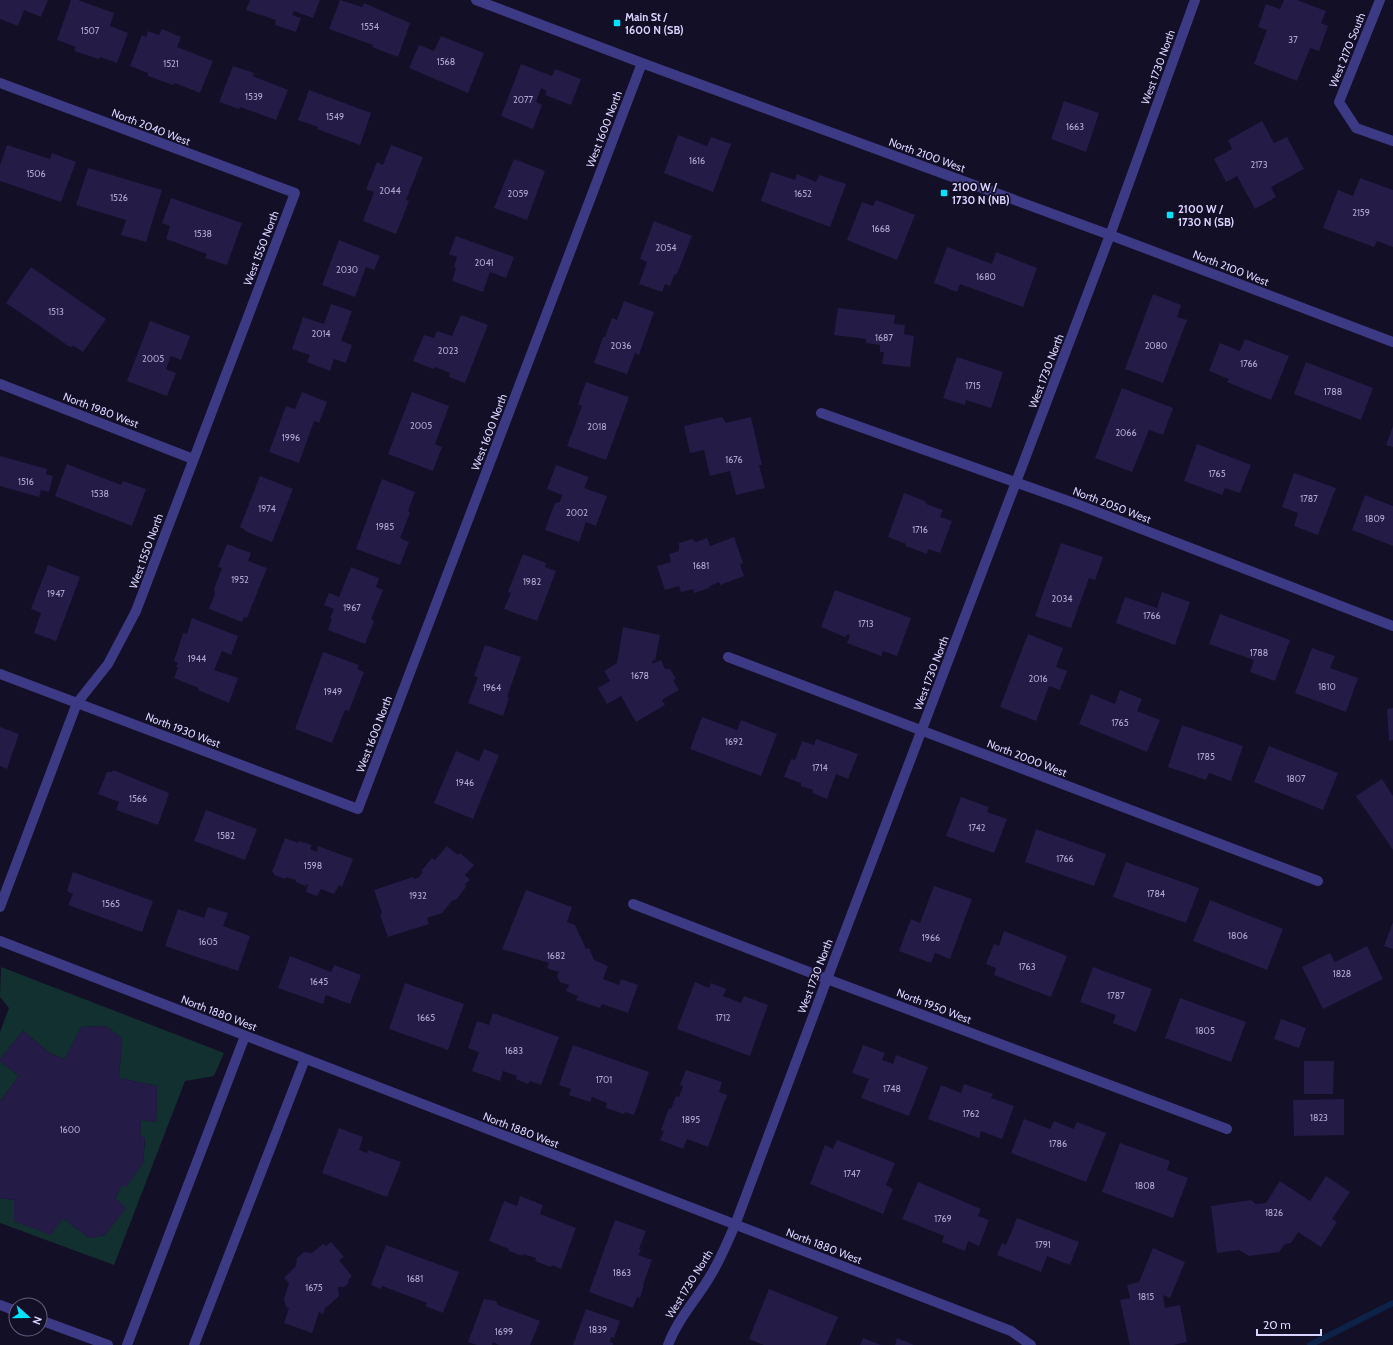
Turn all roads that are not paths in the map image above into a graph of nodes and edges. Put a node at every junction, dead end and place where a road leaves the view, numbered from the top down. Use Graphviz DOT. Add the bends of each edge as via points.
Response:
graph roads {
  1 [pos="476,0"];
  2 [pos="1195,0"];
  3 [pos="1380,0"];
  4 [pos="642,63"];
  5 [pos="0,83"];
  6 [pos="1393,140"];
  7 [pos="294,193"];
  8 [pos="1110,235"];
  9 [pos="1393,342"];
  10 [pos="0,384"];
  11 [pos="821,413"];
  12 [pos="193,459"];
  13 [pos="1016,482"];
  14 [pos="1393,626"];
  15 [pos="728,657"];
  16 [pos="0,674"];
  17 [pos="78,703"];
  18 [pos="922,730"];
  19 [pos="358,808"];
  20 [pos="1318,881"];
  21 [pos="633,904"];
  22 [pos="0,907"];
  23 [pos="0,942"];
  24 [pos="827,979"];
  25 [pos="245,1036"];
  26 [pos="305,1059"];
  27 [pos="1227,1129"];
  28 [pos="735,1225"];
  29 [pos="48,1323"];
  30 [pos="108,1345"];
  31 [pos="127,1345"];
  32 [pos="194,1345"];
  33 [pos="668,1345"];
  34 [pos="1031,1345"];
  1 -- 4 [label="street, North 2100 West"];
  2 -- 8 [label="street, West 1730 North"];
  3 -- 6 [label="street, West 2170 South" via="1339,102 1356,128"];
  4 -- 8 [label="street, North 2100 West"];
  4 -- 19 [label="street, West 1600 North"];
  5 -- 7 [label="street, North 2040 West"];
  7 -- 12 [label="street, West 1550 North"];
  8 -- 9 [label="street, North 2100 West"];
  8 -- 13 [label="street, West 1730 North"];
  10 -- 12 [label="street, North 1980 West"];
  11 -- 13 [label="street, North 2050 West"];
  12 -- 17 [label="street, West 1550 North" via="136,611 108,664"];
  13 -- 14 [label="street, North 2050 West"];
  13 -- 18 [label="street, West 1730 North"];
  15 -- 18 [label="street, North 2000 West"];
  16 -- 17 [label="street, North 1930 West"];
  17 -- 19 [label="street, North 1930 West"];
  17 -- 22 [label="street, West 1550 North"];
  18 -- 20 [label="street, North 2000 West"];
  18 -- 24 [label="street, West 1730 North"];
  21 -- 24 [label="street, North 1950 West"];
  23 -- 25 [label="street, North 1880 West"];
  24 -- 27 [label="street, North 1950 West"];
  24 -- 28 [label="street, West 1730 North"];
  25 -- 26 [label="street, North 1880 West"];
  25 -- 31 [label="street"];
  26 -- 28 [label="street, North 1880 West"];
  26 -- 32 [label="street"];
  28 -- 33 [label="street, West 1730 North" via="712,1274 682,1317"];
  28 -- 34 [label="street, North 1880 West" via="1011,1331"];
  29 -- 30 [label="street"];
}
